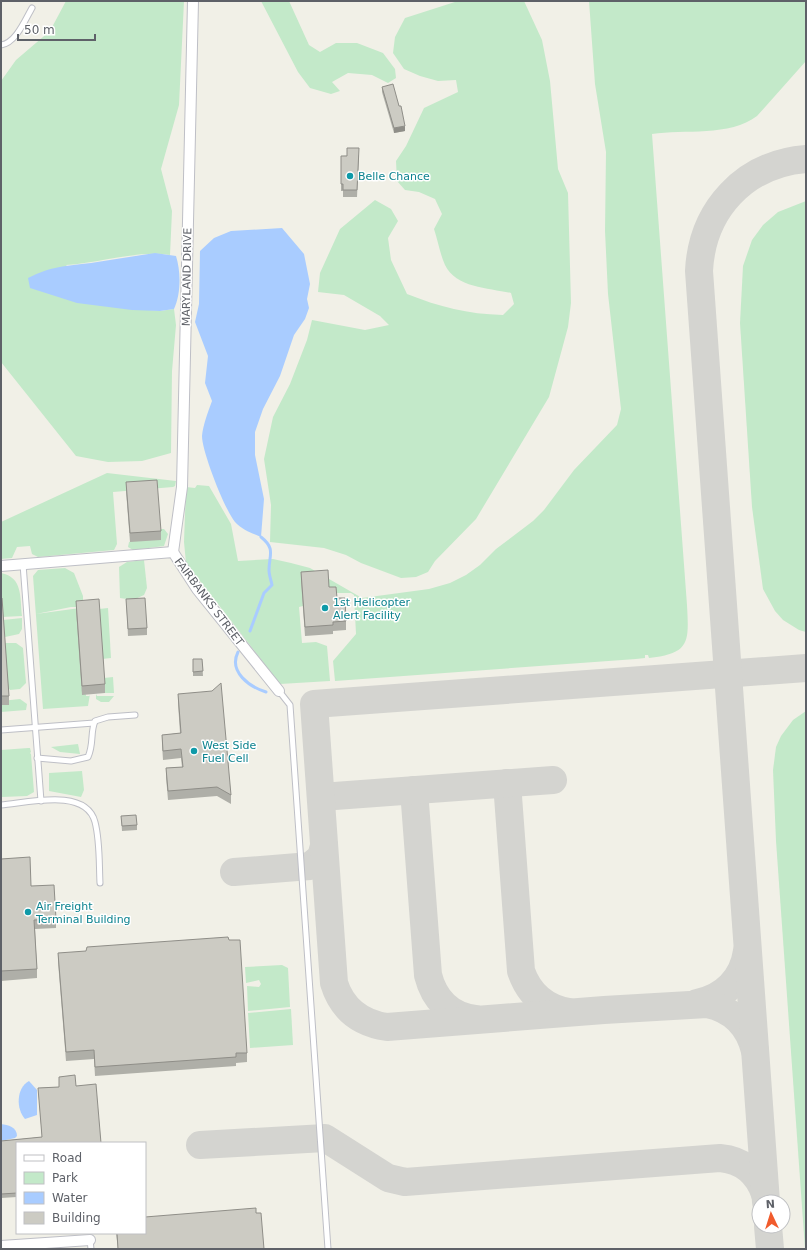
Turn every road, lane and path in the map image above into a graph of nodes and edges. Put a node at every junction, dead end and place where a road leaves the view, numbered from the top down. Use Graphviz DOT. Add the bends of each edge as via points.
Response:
graph roads {
  1 [pos="193,1"];
  2 [pos="32,8"];
  3 [pos="1,45"];
  4 [pos="173,552"];
  5 [pos="23,564"];
  6 [pos="1,566"];
  7 [pos="279,691"];
  8 [pos="135,715"];
  9 [pos="94,723"];
  10 [pos="35,727"];
  11 [pos="1,730"];
  12 [pos="37,758"];
  13 [pos="41,800"];
  14 [pos="1,804"];
  15 [pos="100,882"];
  16 [pos="90,1244"];
  17 [pos="1,1246"];
  18 [pos="328,1249"];
  1 -- 4 [label="street, MARYLAND DRIVE" via="182,487"];
  2 -- 3 [label="lane" via="11,41"];
  4 -- 5 [label="street, FAIRBANKS STREET"];
  4 -- 7 [label="street, FAIRBANKS STREET" via="197,589"];
  5 -- 6 [label="street, FAIRBANKS STREET"];
  5 -- 10 [label="lane"];
  7 -- 18 [label="lane" via="290,705"];
  8 -- 9 [label="lane" via="108,717"];
  9 -- 10 [label="lane"];
  9 -- 12 [label="lane" via="92,748 88,757 71,761"];
  10 -- 11 [label="lane"];
  10 -- 12 [label="lane"];
  12 -- 13 [label="lane"];
  13 -- 14 [label="lane"];
  13 -- 15 [label="lane" via="79,803 91,812 95,821"];
  16 -- 17 [label="street"];
}
